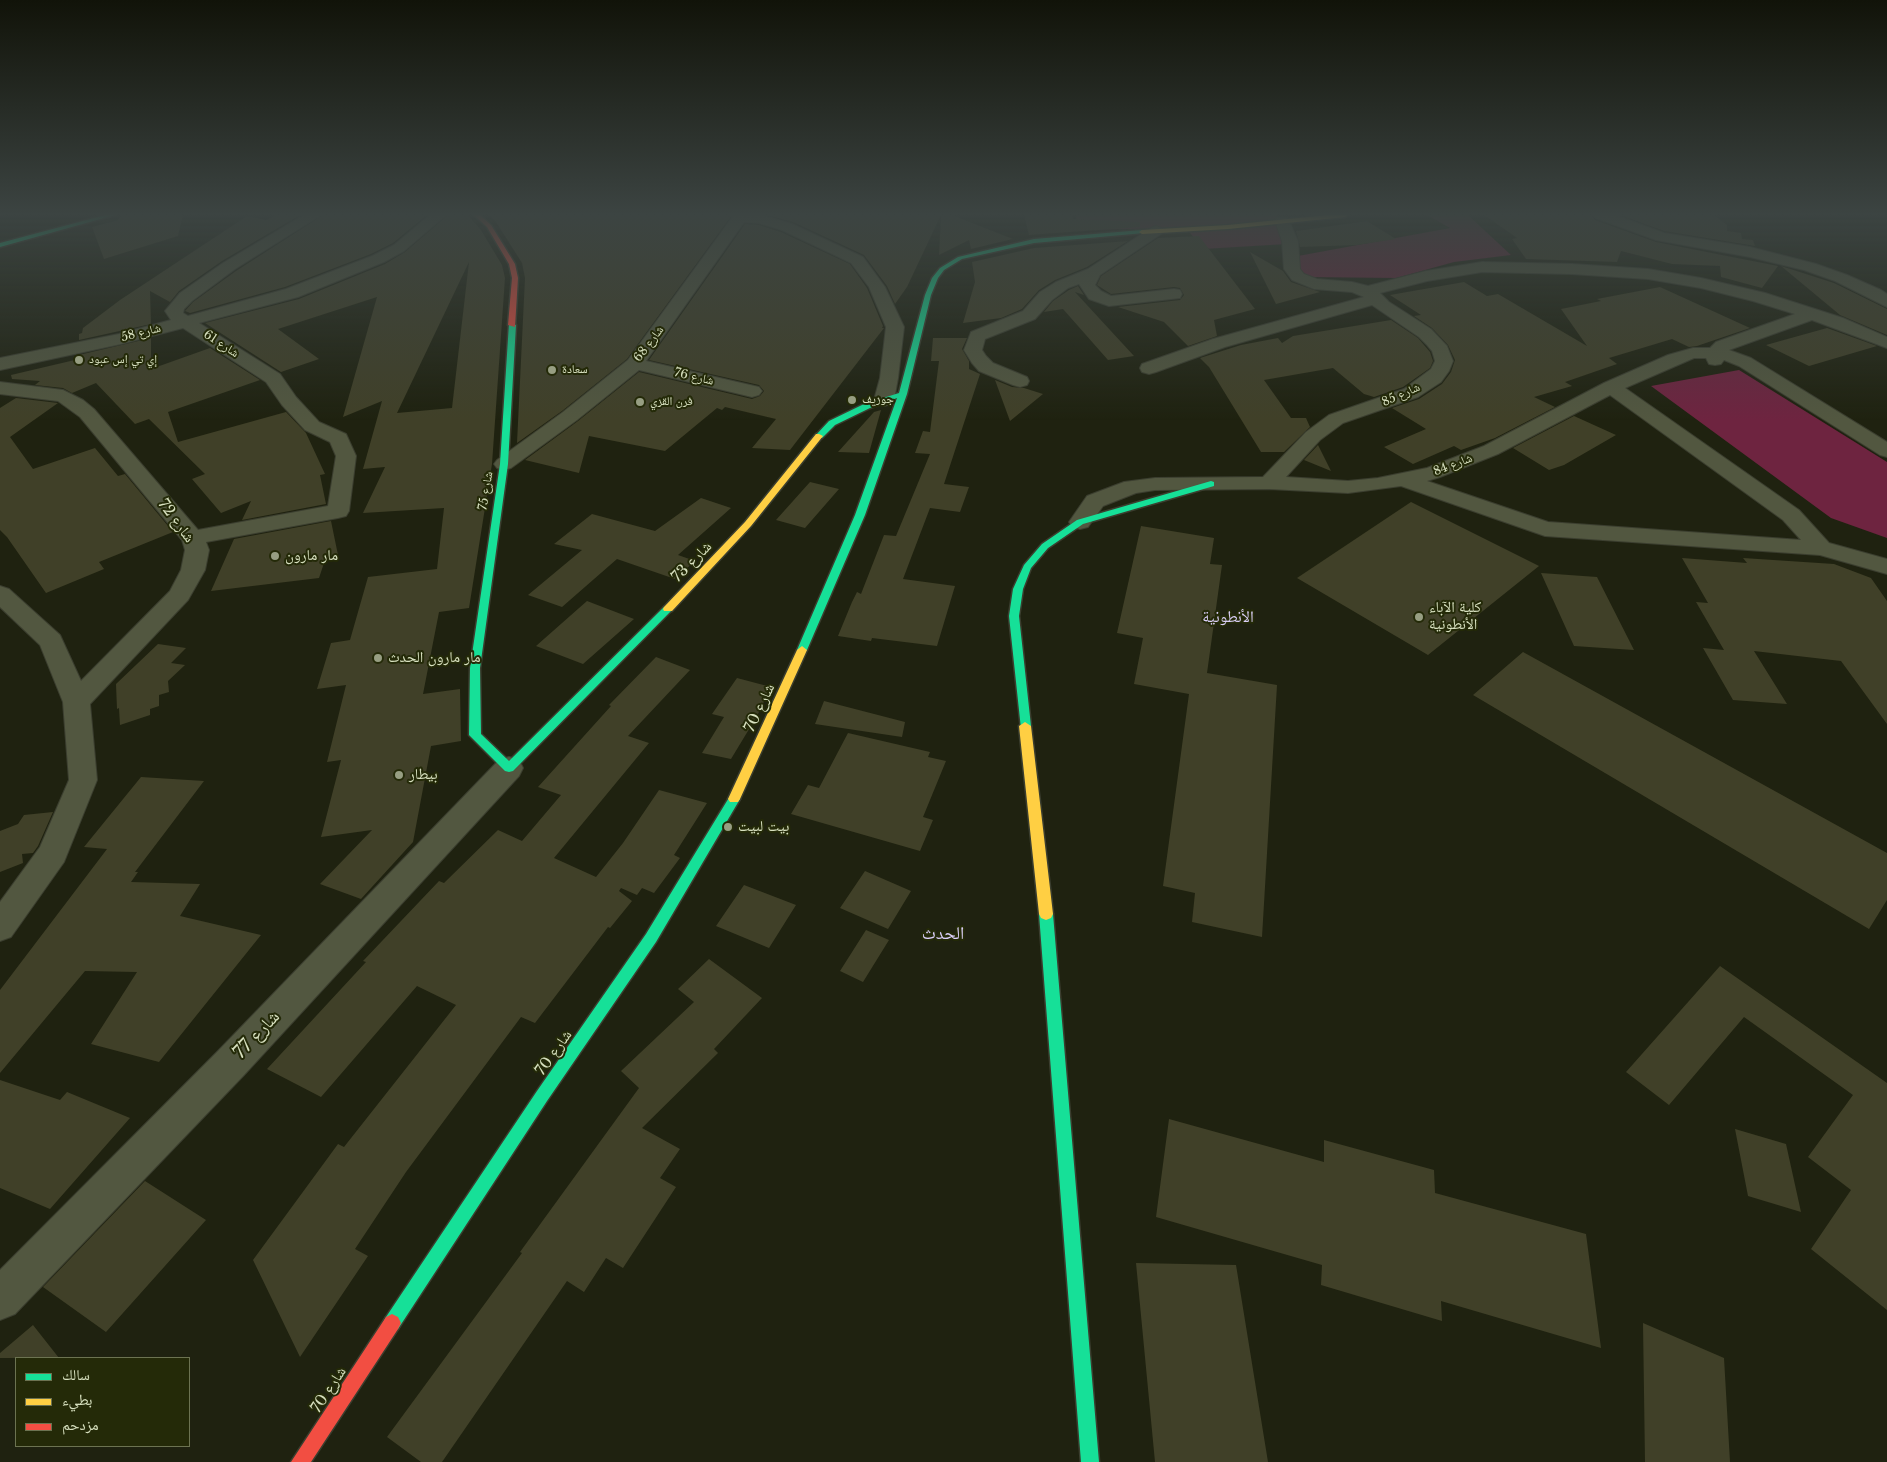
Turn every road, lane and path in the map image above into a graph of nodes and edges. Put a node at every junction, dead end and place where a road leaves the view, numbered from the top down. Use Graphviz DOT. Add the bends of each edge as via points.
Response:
graph roads {
  1 [pos="206,283"];
  2 [pos="318,283"];
  3 [pos="515,283"];
  4 [pos="693,283"];
  5 [pos="874,283"];
  6 [pos="934,283"];
  7 [pos="1066,283"];
  8 [pos="1088,283"];
  9 [pos="1312,283"];
  10 [pos="1405,283"];
  11 [pos="1699,283"];
  12 [pos="1852,283"];
  13 [pos="1174,294"];
  14 [pos="1372,295"];
  15 [pos="1887,302"];
  16 [pos="1812,314"];
  17 [pos="187,322"];
  18 [pos="1887,344"];
  19 [pos="1715,356"];
  20 [pos="0,364"];
  21 [pos="635,364"];
  22 [pos="1149,368"];
  23 [pos="1020,381"];
  24 [pos="1611,387"];
  25 [pos="0,388"];
  26 [pos="752,391"];
  27 [pos="903,394"];
  28 [pos="884,400"];
  29 [pos="1887,451"];
  30 [pos="504,464"];
  31 [pos="1405,480"];
  32 [pos="1269,483"];
  33 [pos="1080,522"];
  34 [pos="192,538"];
  35 [pos="1821,548"];
  36 [pos="1887,567"];
  37 [pos="0,594"];
  38 [pos="76,702"];
  39 [pos="510,768"];
  40 [pos="0,927"];
  41 [pos="0,1299"];
  42 [pos="300,1462"];
  43 [pos="1090,1462"];
  1 -- 17 [label="street, شارع 61" via="186,297 174,311 176,316"];
  2 -- 17 [label="street, شارع 58"];
  3 -- 30 [label="street, شارع 75"];
  4 -- 21 [label="street, شارع 68"];
  5 -- 28 [label="street" via="895,327"];
  6 -- 27 [label="street, شارع 70"];
  7 -- 23 [label="street" via="1046,296 1029,315 976,336 973,350 978,359 986,367"];
  8 -- 13 [label="street" via="1101,299 1124,301"];
  9 -- 14 [label="street, شارع 85" via="1352,287"];
  10 -- 14 [label="street, شارع 85"];
  11 -- 16 [label="street, شارع 85"];
  12 -- 15 [label="street"];
  14 -- 22 [label="street"];
  14 -- 32 [label="street, شارع 85" via="1433,341 1444,361 1440,371 1411,393 1336,419 1313,436"];
  16 -- 18 [label="street, شارع 85"];
  16 -- 19 [label="street" via="1722,346"];
  17 -- 20 [label="street, شارع 58"];
  17 -- 34 [label="street, شارع 61" via="273,378 289,402 312,426 339,438 346,456 338,511"];
  19 -- 24 [label="street, شارع 84" via="1674,358"];
  19 -- 29 [label="street, شارع 84" via="1754,368"];
  21 -- 26 [label="street, شارع 76"];
  21 -- 30 [label="street, شارع 68"];
  24 -- 31 [label="street, شارع 84" via="1491,450 1433,473"];
  24 -- 35 [label="street" via="1791,515"];
  25 -- 34 [label="street, شارع 72" via="63,396 76,404"];
  27 -- 28 [label="street, شارع 73"];
  27 -- 42 [label="street, شارع 70" via="860,515 736,796 651,938"];
  28 -- 39 [label="street, شارع 73" via="838,420 817,438 715,560"];
  30 -- 39 [label="street, شارع 75" via="475,668 475,735"];
  31 -- 32 [label="street, شارع 84" via="1348,487"];
  31 -- 35 [label="street" via="1545,529"];
  32 -- 33 [label="street, شارع 84" via="1155,484 1132,488 1095,501"];
  33 -- 43 [label="street" via="1045,546 1028,567 1018,589 1014,616 1045,896"];
  34 -- 38 [label="street, شارع 72" via="197,550 193,570 179,595"];
  35 -- 36 [label="street"];
  37 -- 38 [label="street" via="51,641"];
  38 -- 40 [label="street" via="82,780 53,853"];
  39 -- 41 [label="street, شارع 77" via="231,1063"];
}
